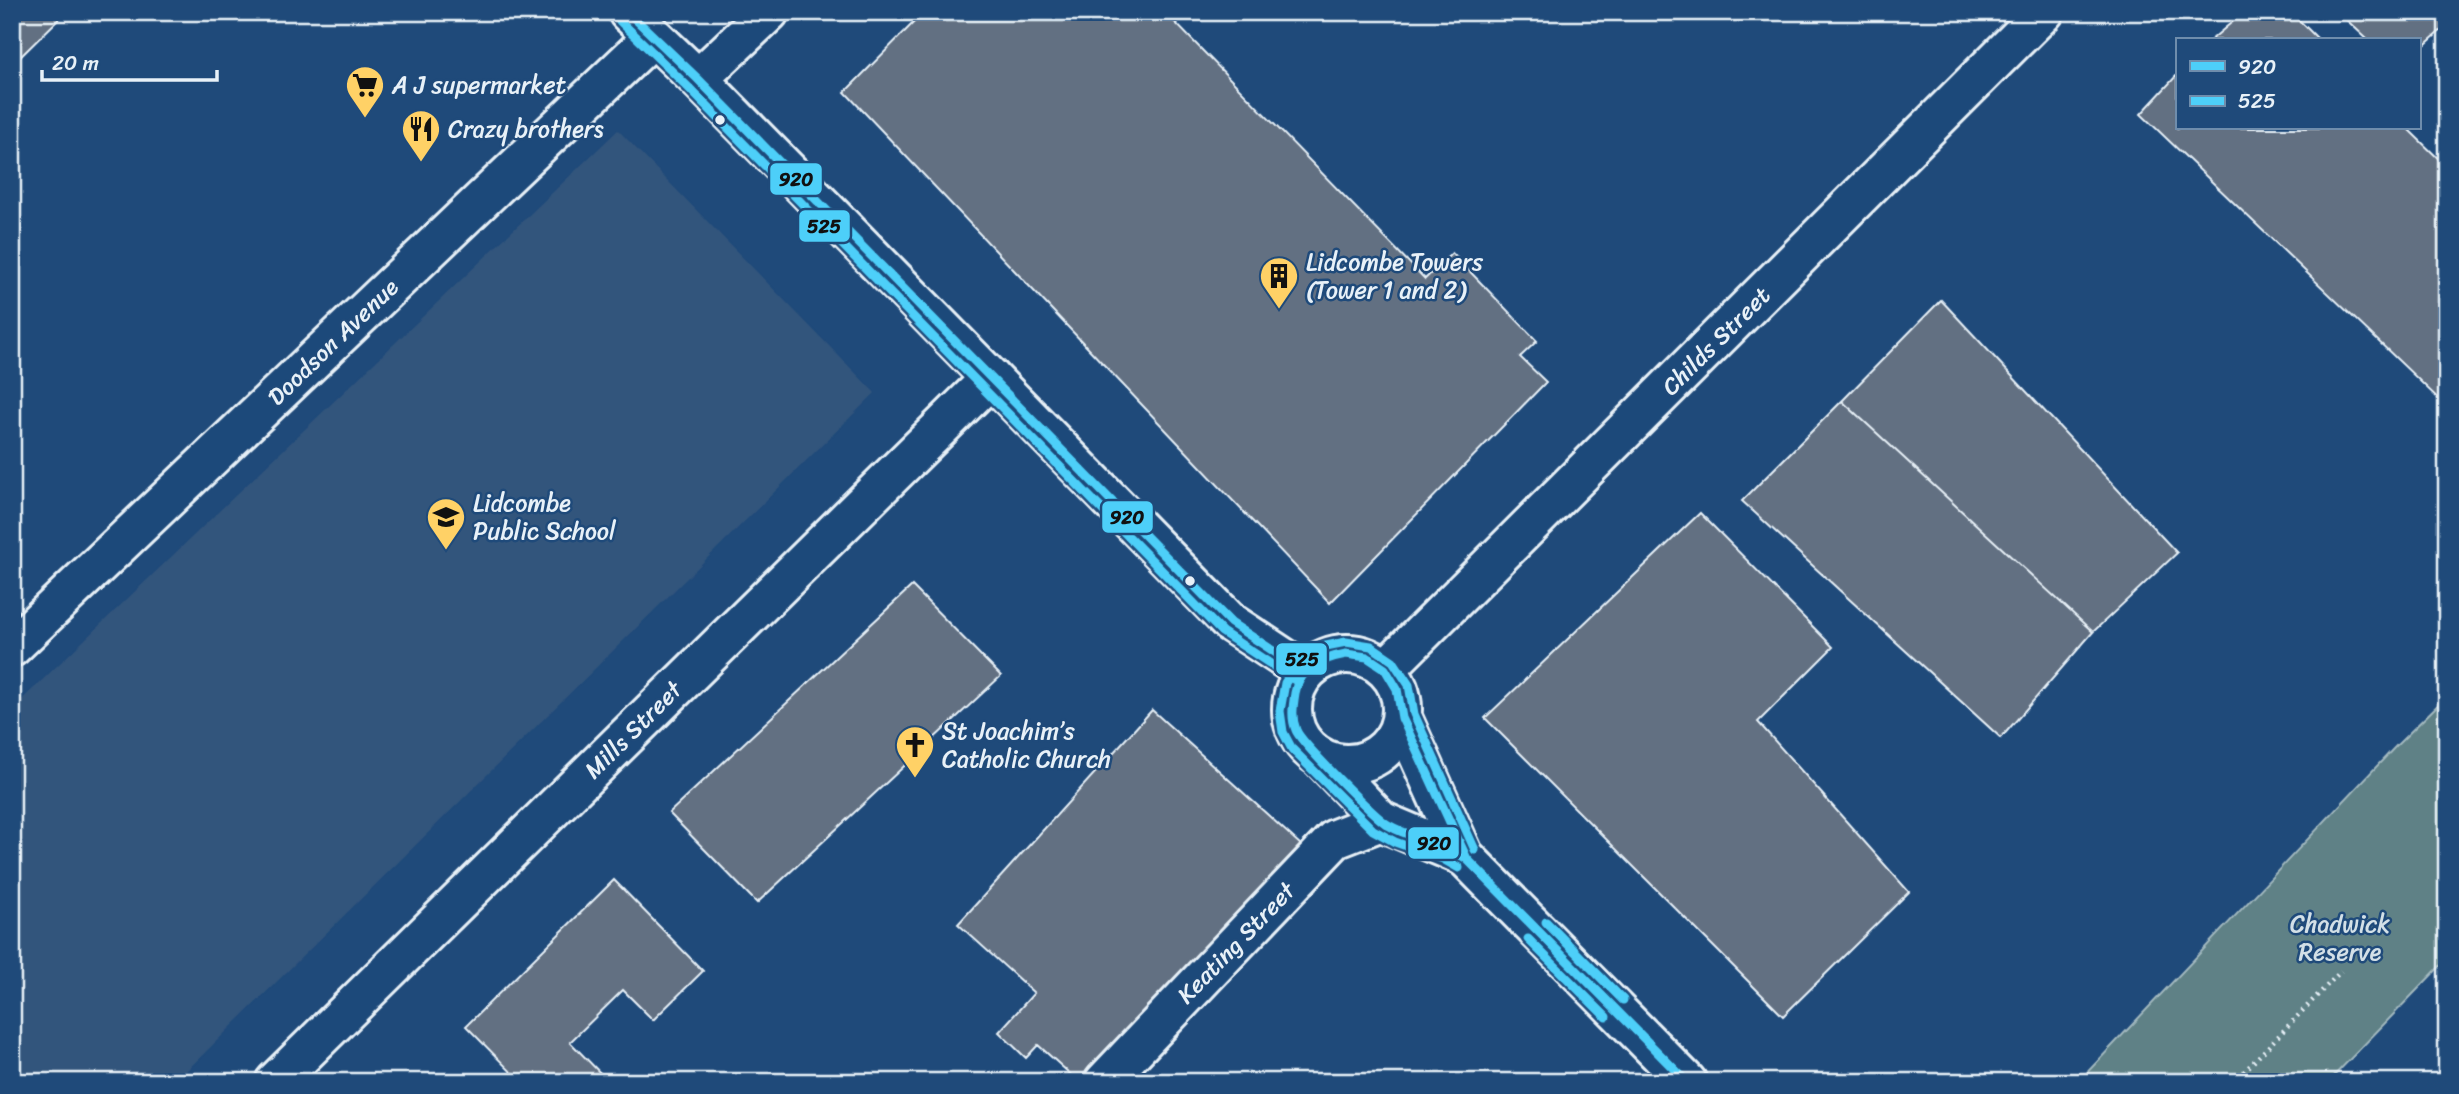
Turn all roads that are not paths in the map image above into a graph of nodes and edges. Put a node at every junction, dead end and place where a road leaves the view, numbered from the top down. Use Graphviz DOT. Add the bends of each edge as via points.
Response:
graph roads {
  1 [pos="769,12"];
  2 [pos="2045,12"];
  3 [pos="640,25"];
  4 [pos="698,79"];
  5 [pos="991,378"];
  6 [pos="12,647"];
  7 [pos="1386,669"];
  8 [pos="1306,672"];
  9 [pos="1402,718"];
  10 [pos="1322,759"];
  11 [pos="1381,821"];
  12 [pos="1464,856"];
  13 [pos="275,1082"];
  14 [pos="1104,1082"];
  15 [pos="1687,1082"];
  1 -- 4 [label="street"];
  2 -- 7 [label="street, Childs Street"];
  3 -- 4 [label="street"];
  3 -- 6 [label="street, Doodson Avenue"];
  4 -- 5 [label="street"];
  5 -- 8 [label="street" via="1231,623"];
  5 -- 13 [label="street, Mills Street"];
  7 -- 8 [label="street" via="1371,659 1336,654"];
  7 -- 9 [label="street" via="1397,684"];
  8 -- 10 [label="street" via="1292,702 1292,719 1297,736"];
  9 -- 10 [label="street" via="1396,736 1371,760 1338,765"];
  9 -- 12 [label="street"];
  10 -- 11 [label="street"];
  11 -- 12 [label="street"];
  11 -- 14 [label="street, Keating Street" via="1335,839"];
  12 -- 15 [label="street"];
}
